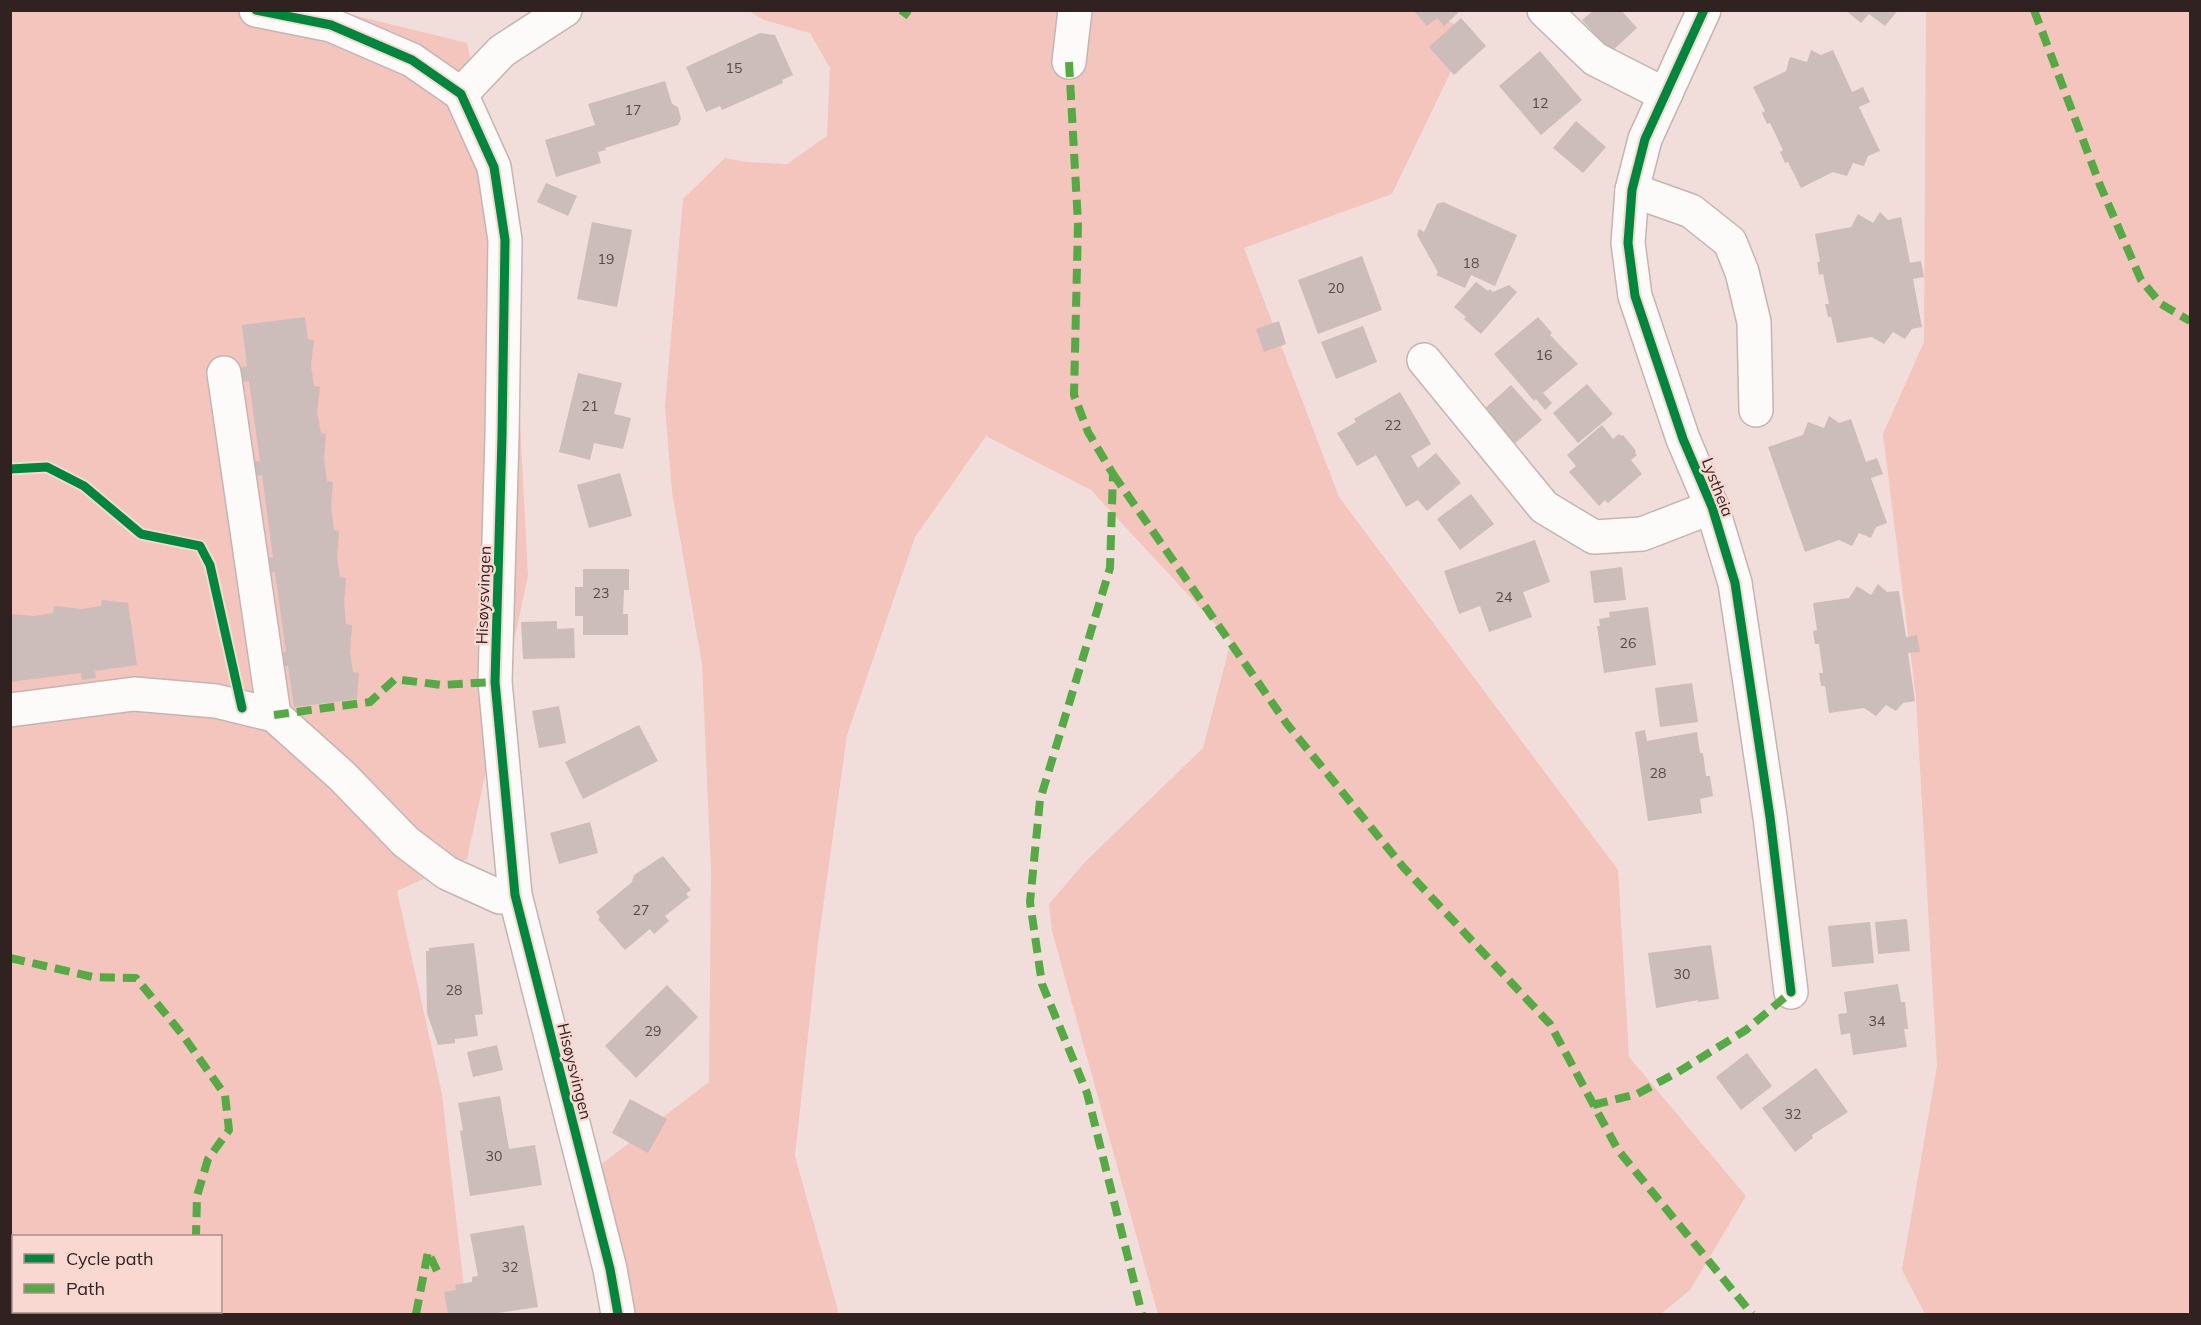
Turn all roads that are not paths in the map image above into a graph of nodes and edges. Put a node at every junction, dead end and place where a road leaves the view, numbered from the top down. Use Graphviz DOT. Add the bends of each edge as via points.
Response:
graph roads {
  1 [pos="256,10"];
  2 [pos="565,10"];
  3 [pos="1075,10"];
  4 [pos="1544,10"];
  5 [pos="1704,10"];
  6 [pos="1069,62"];
  7 [pos="1666,93"];
  8 [pos="461,94"];
  9 [pos="1632,190"];
  10 [pos="1424,360"];
  11 [pos="224,373"];
  12 [pos="1756,410"];
  13 [pos="1712,507"];
  14 [pos="10,710"];
  15 [pos="274,716"];
  16 [pos="515,895"];
  17 [pos="1791,992"];
  18 [pos="618,1314"];
  1 -- 8 [label="street" via="332,25 412,60"];
  2 -- 8 [label="street" via="502,51"];
  3 -- 6 [label="street"];
  4 -- 7 [label="street" via="1595,59"];
  5 -- 7 [label="street, Lystheia"];
  7 -- 9 [label="street, Lystheia" via="1645,139"];
  8 -- 16 [label="street, Hisøysvingen" via="494,167 505,240 495,682"];
  9 -- 12 [label="street" via="1691,212 1730,242 1754,322"];
  9 -- 13 [label="street, Lystheia" via="1628,243 1635,296 1683,439"];
  10 -- 13 [label="street" via="1544,507 1594,537 1642,534"];
  11 -- 15 [label="street"];
  13 -- 17 [label="street, Lystheia" via="1736,583"];
  14 -- 15 [label="street" via="134,694 216,701"];
  15 -- 16 [label="street" via="342,776 406,842 447,873 500,897"];
  16 -- 18 [label="street, Hisøysvingen"];
}
